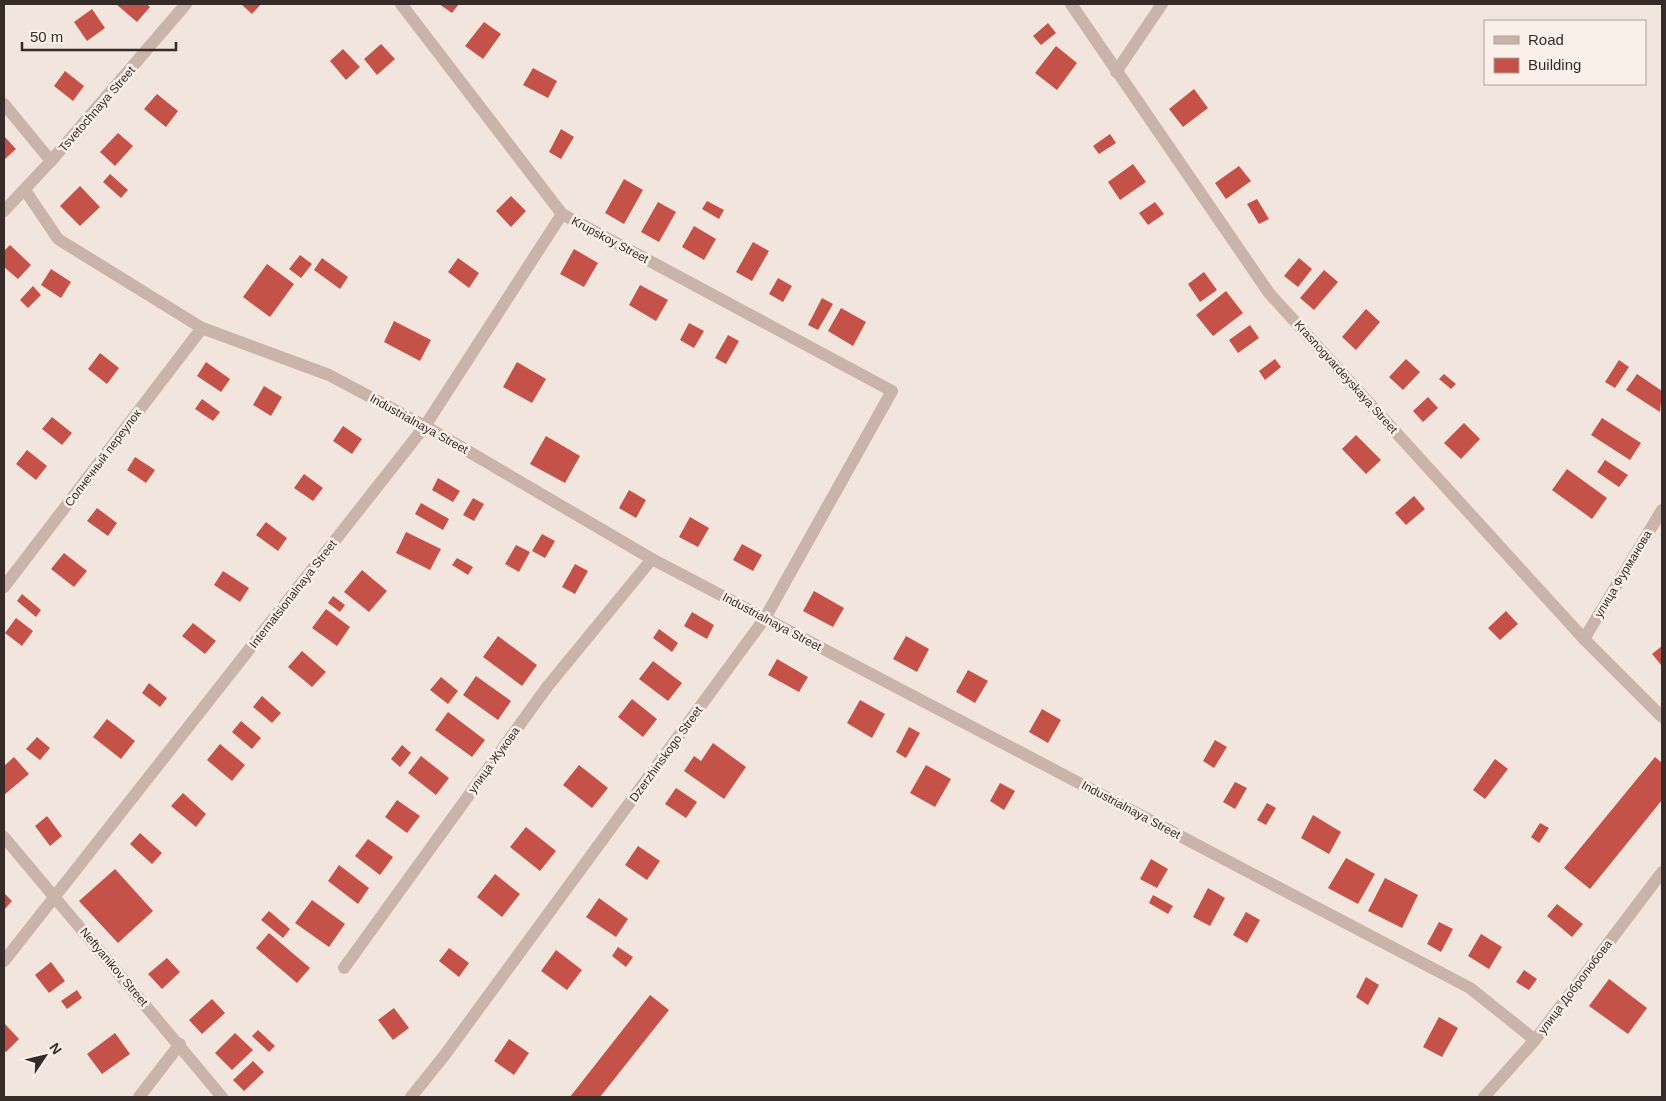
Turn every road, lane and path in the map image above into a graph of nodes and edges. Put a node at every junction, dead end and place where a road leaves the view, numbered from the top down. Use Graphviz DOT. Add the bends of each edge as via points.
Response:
graph roads {
  1 [pos="186,4"];
  2 [pos="401,4"];
  3 [pos="1071,4"];
  4 [pos="1162,4"];
  5 [pos="1116,72"];
  6 [pos="4,104"];
  7 [pos="51,162"];
  8 [pos="25,190"];
  9 [pos="4,211"];
  10 [pos="562,214"];
  11 [pos="202,328"];
  12 [pos="892,391"];
  13 [pos="425,426"];
  14 [pos="1662,510"];
  15 [pos="652,559"];
  16 [pos="4,587"];
  17 [pos="765,618"];
  18 [pos="1584,639"];
  19 [pos="1662,717"];
  20 [pos="4,837"];
  21 [pos="1662,872"];
  22 [pos="55,897"];
  23 [pos="4,961"];
  24 [pos="344,968"];
  25 [pos="1535,1040"];
  26 [pos="180,1044"];
  27 [pos="139,1097"];
  28 [pos="222,1097"];
  29 [pos="411,1097"];
  30 [pos="1484,1097"];
  1 -- 7 [label="street, Tsvetochnaya Street"];
  2 -- 10 [label="street, Krupskoy Street"];
  3 -- 5 [label="street, Krasnogvardeyskaya Street"];
  4 -- 5 [label="street"];
  5 -- 18 [label="street, Krasnogvardeyskaya Street" via="1269,293"];
  6 -- 7 [label="street"];
  7 -- 8 [label="street, Tsvetochnaya Street"];
  8 -- 9 [label="street, Tsvetochnaya Street"];
  8 -- 11 [label="street, Industrialnaya Street" via="58,238"];
  10 -- 12 [label="street, Krupskoy Street"];
  10 -- 13 [label="street, Internatsionalnaya Street"];
  11 -- 13 [label="street, Industrialnaya Street" via="329,375"];
  11 -- 16 [label="street, Солнечный переулок"];
  12 -- 17 [label="street, Dzerzhinskogo Street"];
  13 -- 15 [label="street, Industrialnaya Street"];
  13 -- 22 [label="street, Internatsionalnaya Street"];
  14 -- 18 [label="street, улица Фурманова"];
  15 -- 17 [label="street, Industrialnaya Street"];
  15 -- 24 [label="street, улица Жукова" via="547,687"];
  17 -- 25 [label="street, Industrialnaya Street" via="1470,988"];
  17 -- 29 [label="street, Dzerzhinskogo Street"];
  18 -- 19 [label="street, Krasnogvardeyskaya Street"];
  20 -- 22 [label="street, Neftyanikov Street"];
  21 -- 25 [label="street, улица Добролюбова"];
  22 -- 23 [label="street, Internatsionalnaya Street"];
  22 -- 26 [label="street, Neftyanikov Street"];
  25 -- 30 [label="street, улица Добролюбова"];
  26 -- 27 [label="street"];
  26 -- 28 [label="street, Neftyanikov Street"];
}
